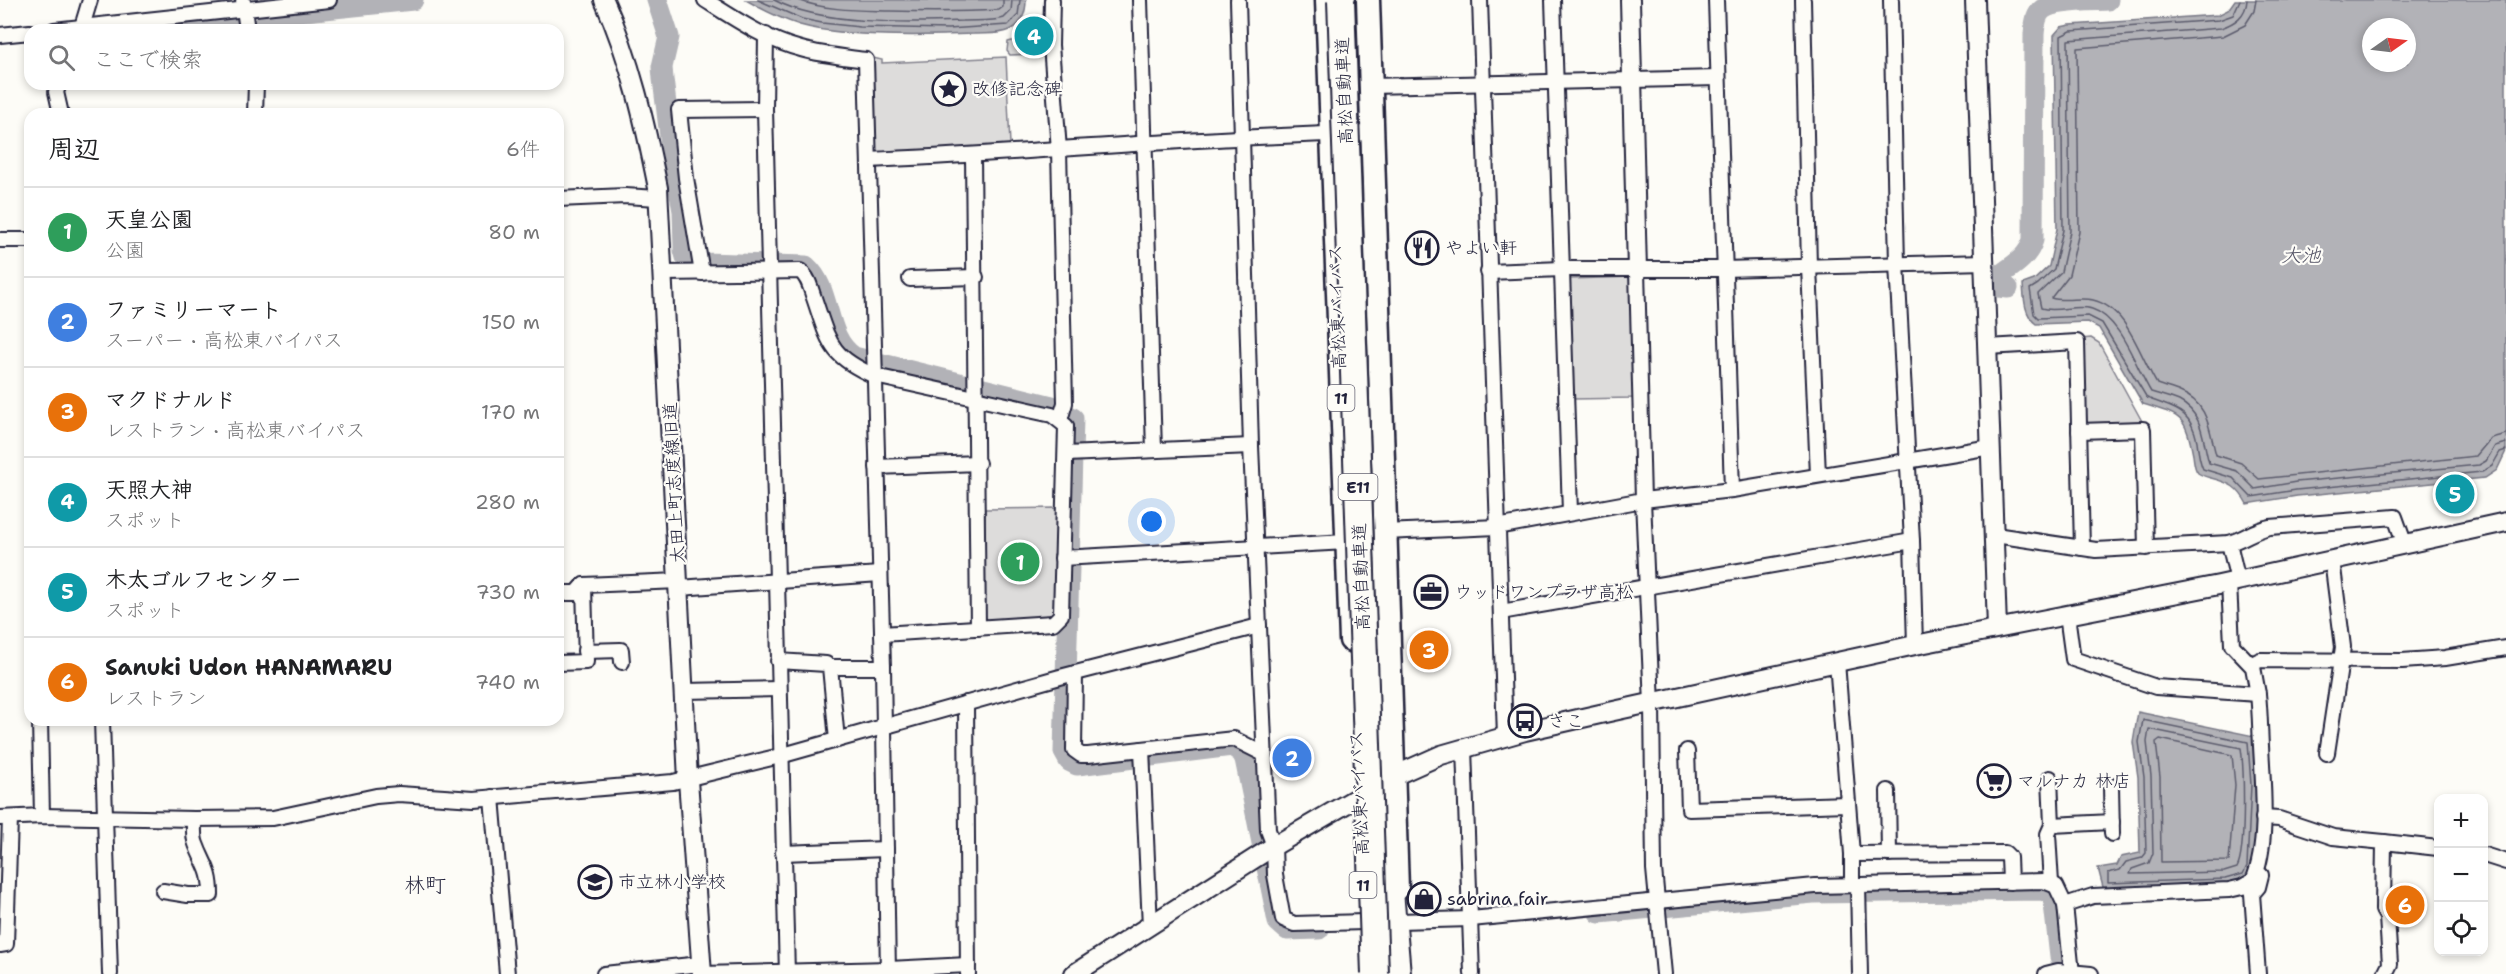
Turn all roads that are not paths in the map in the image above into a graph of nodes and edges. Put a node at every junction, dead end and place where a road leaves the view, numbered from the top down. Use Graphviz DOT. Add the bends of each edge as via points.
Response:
graph roads {
  1 [pos="90,0"];
  2 [pos="329,0"];
  3 [pos="604,0"];
  4 [pos="705,0"];
  5 [pos="1052,0"];
  6 [pos="1140,0"];
  7 [pos="1238,0"];
  8 [pos="1328,0"];
  9 [pos="1341,0"];
  10 [pos="1359,0"];
  11 [pos="1368,0"];
  12 [pos="1480,0"];
  13 [pos="1553,0"];
  14 [pos="1630,0"];
  15 [pos="1716,0"];
  16 [pos="1803,0"];
  17 [pos="1891,0"];
  18 [pos="1979,0"];
  19 [pos="245,15"];
  20 [pos="83,24"];
  21 [pos="140,24"];
  22 [pos="24,33"];
  23 [pos="0,35"];
  24 [pos="766,35"];
  25 [pos="1718,78"];
  26 [pos="1556,80"];
  27 [pos="1634,81"];
  28 [pos="1482,82"];
  29 [pos="1371,86"];
  30 [pos="57,90"];
  31 [pos="256,90"];
  32 [pos="59,108"];
  33 [pos="255,108"];
  34 [pos="765,109"];
  35 [pos="1372,133"];
  36 [pos="1331,134"];
  37 [pos="1241,138"];
  38 [pos="1144,145"];
  39 [pos="1059,150"];
  40 [pos="973,156"];
  41 [pos="869,160"];
  42 [pos="658,198"];
  43 [pos="564,199"];
  44 [pos="0,240"];
  45 [pos="24,240"];
  46 [pos="1984,262"];
  47 [pos="1897,264"];
  48 [pos="700,266"];
  49 [pos="769,266"];
  50 [pos="1809,267"];
  51 [pos="1562,269"];
  52 [pos="1723,269"];
  53 [pos="1637,270"];
  54 [pos="1488,272"];
  55 [pos="664,273"];
  56 [pos="976,277"];
  57 [pos="910,279"];
  58 [pos="1987,346"];
  59 [pos="875,368"];
  60 [pos="977,390"];
  61 [pos="1062,413"];
  62 [pos="2079,431"];
  63 [pos="1251,446"];
  64 [pos="1991,447"];
  65 [pos="1154,450"];
  66 [pos="1071,453"];
  67 [pos="1906,461"];
  68 [pos="978,463"];
  69 [pos="878,467"];
  70 [pos="1818,475"];
  71 [pos="1732,490"];
  72 [pos="1643,500"];
  73 [pos="1570,512"];
  74 [pos="2506,522"];
  75 [pos="1497,527"];
  76 [pos="1385,532"];
  77 [pos="1995,535"];
  78 [pos="1912,541"];
  79 [pos="1346,542"];
  80 [pos="2229,543"];
  81 [pos="2405,544"];
  82 [pos="1255,547"];
  83 [pos="2082,548"];
  84 [pos="2146,548"];
  85 [pos="1068,558"];
  86 [pos="2332,560"];
  87 [pos="880,574"];
  88 [pos="777,581"];
  89 [pos="2233,582"];
  90 [pos="584,585"];
  91 [pos="679,585"];
  92 [pos="1648,588"];
  93 [pos="564,593"];
  94 [pos="1501,612"];
  95 [pos="2067,615"];
  96 [pos="1259,626"];
  97 [pos="978,628"];
  98 [pos="1997,628"];
  99 [pos="882,634"];
  100 [pos="1915,645"];
  101 [pos="2506,648"];
  102 [pos="585,651"];
  103 [pos="2342,659"];
  104 [pos="778,661"];
  105 [pos="622,662"];
  106 [pos="1837,662"];
  107 [pos="564,663"];
  108 [pos="830,667"];
  109 [pos="883,667"];
  110 [pos="2253,667"];
  111 [pos="1069,675"];
  112 [pos="779,689"];
  113 [pos="684,692"];
  114 [pos="2258,694"];
  115 [pos="966,703"];
  116 [pos="1652,704"];
  117 [pos="40,726"];
  118 [pos="102,726"];
  119 [pos="883,727"];
  120 [pos="1505,737"];
  121 [pos="837,740"];
  122 [pos="1464,748"];
  123 [pos="1687,751"];
  124 [pos="2327,753"];
  125 [pos="1142,754"];
  126 [pos="1264,754"];
  127 [pos="780,756"];
  128 [pos="1394,776"];
  129 [pos="2050,778"];
  130 [pos="688,780"];
  131 [pos="2111,786"];
  132 [pos="1888,791"];
  133 [pos="1359,796"];
  134 [pos="492,797"];
  135 [pos="1847,804"];
  136 [pos="42,816"];
  137 [pos="5,818"];
  138 [pos="105,818"];
  139 [pos="2263,818"];
  140 [pos="194,819"];
  141 [pos="2052,825"];
  142 [pos="2262,837"];
  143 [pos="2384,842"];
  144 [pos="2434,847"];
  145 [pos="886,849"];
  146 [pos="1267,851"];
  147 [pos="783,853"];
  148 [pos="1852,854"];
  149 [pos="1889,854"];
  150 [pos="2488,856"];
  151 [pos="2506,862"];
  152 [pos="1388,867"];
  153 [pos="2010,882"];
  154 [pos="2051,883"];
  155 [pos="1856,889"];
  156 [pos="163,891"];
  157 [pos="2066,905"];
  158 [pos="1657,906"];
  159 [pos="1398,921"];
  160 [pos="1364,922"];
  161 [pos="1471,922"];
  162 [pos="1150,926"];
  163 [pos="0,945"];
  164 [pos="968,969"];
  165 [pos="702,970"];
  166 [pos="888,972"];
  167 [pos="787,973"];
  168 [pos="2072,973"];
  169 [pos="110,974"];
  170 [pos="507,974"];
  171 [pos="604,974"];
  172 [pos="1074,974"];
  173 [pos="1365,974"];
  174 [pos="1375,974"];
  175 [pos="1390,974"];
  176 [pos="1398,974"];
  177 [pos="1472,974"];
  178 [pos="1664,974"];
  179 [pos="1860,974"];
  180 [pos="2046,974"];
  181 [pos="2091,974"];
  182 [pos="2258,974"];
  183 [pos="2385,974"];
  1 -- 20 [label="street"];
  2 -- 19 [label="street"];
  3 -- 42 [label="street, 太田上町志度線旧道" via="644,115"];
  4 -- 24 [label="street"];
  5 -- 39 [label="street" via="1051,45"];
  6 -- 38 [label="street"];
  7 -- 37 [label="street"];
  8 -- 36 [label="highway, 高松東バイパス / 11"];
  9 -- 174 [label="highway, 高松自動車道 / E11, bridge"];
  10 -- 152 [label="highway, 高松自動車道 / E11"];
  11 -- 29 [label="highway, 高松東バイパス / 11"];
  12 -- 28 [label="street"];
  13 -- 26 [label="street"];
  14 -- 27 [label="street"];
  15 -- 25 [label="street"];
  16 -- 50 [label="street"];
  17 -- 47 [label="street"];
  18 -- 46 [label="street"];
  19 -- 21 [label="street"];
  22 -- 23 [label="street"];
  24 -- 34 [label="street"];
  24 -- 41 [label="street" via="801,50 866,60"];
  25 -- 27 [label="street"];
  25 -- 52 [label="street"];
  26 -- 27 [label="street"];
  26 -- 28 [label="street"];
  26 -- 51 [label="street"];
  27 -- 53 [label="street"];
  28 -- 29 [label="street"];
  28 -- 54 [label="street"];
  29 -- 35 [label="highway, 高松東バイパス / 11"];
  30 -- 32 [label="street"];
  31 -- 33 [label="street"];
  34 -- 48 [label="street" via="679,110"];
  34 -- 49 [label="street"];
  35 -- 36 [label="street"];
  35 -- 76 [label="highway, 高松東バイパス / 11"];
  36 -- 37 [label="street"];
  36 -- 79 [label="highway, 高松東バイパス / 11"];
  37 -- 38 [label="street"];
  37 -- 63 [label="street"];
  38 -- 39 [label="street"];
  38 -- 65 [label="street"];
  39 -- 40 [label="street"];
  39 -- 61 [label="street"];
  40 -- 41 [label="street"];
  40 -- 56 [label="street"];
  41 -- 59 [label="street"];
  42 -- 43 [label="street"];
  42 -- 55 [label="street, 太田上町志度線旧道"];
  44 -- 45 [label="street"];
  46 -- 47 [label="street"];
  46 -- 58 [label="street"];
  47 -- 50 [label="street"];
  47 -- 67 [label="street"];
  48 -- 49 [label="street"];
  48 -- 55 [label="street"];
  49 -- 59 [label="street" via="805,275 836,353 853,367"];
  49 -- 88 [label="street"];
  50 -- 52 [label="street"];
  50 -- 70 [label="street"];
  51 -- 53 [label="street"];
  51 -- 54 [label="street"];
  51 -- 73 [label="street"];
  52 -- 53 [label="street"];
  52 -- 71 [label="street"];
  53 -- 72 [label="street"];
  54 -- 75 [label="street"];
  55 -- 91 [label="street, 太田上町志度線旧道"];
  56 -- 57 [label="street"];
  56 -- 60 [label="street"];
  58 -- 62 [label="street" via="2077,342"];
  58 -- 64 [label="street"];
  59 -- 60 [label="street"];
  59 -- 69 [label="street"];
  60 -- 61 [label="street" via="1052,415"];
  60 -- 68 [label="street"];
  61 -- 66 [label="street"];
  62 -- 83 [label="street"];
  62 -- 84 [label="street" via="2143,429"];
  63 -- 65 [label="street"];
  63 -- 82 [label="street"];
  64 -- 67 [label="street"];
  64 -- 77 [label="street"];
  65 -- 66 [label="street"];
  66 -- 85 [label="street"];
  67 -- 70 [label="street"];
  67 -- 78 [label="street"];
  68 -- 69 [label="street"];
  68 -- 97 [label="street"];
  69 -- 87 [label="street"];
  70 -- 71 [label="street"];
  71 -- 72 [label="street"];
  72 -- 73 [label="street"];
  72 -- 92 [label="street"];
  73 -- 75 [label="street"];
  74 -- 81 [label="street"];
  75 -- 76 [label="street"];
  75 -- 94 [label="street"];
  76 -- 128 [label="highway, 高松東バイパス / 11"];
  77 -- 83 [label="street"];
  77 -- 98 [label="street"];
  78 -- 92 [label="street"];
  78 -- 100 [label="street"];
  79 -- 82 [label="street"];
  79 -- 133 [label="highway, 高松東バイパス / 11"];
  80 -- 81 [label="street" via="2270,527 2395,517"];
  80 -- 84 [label="street"];
  80 -- 89 [label="street"];
  81 -- 86 [label="street"];
  82 -- 85 [label="street"];
  82 -- 96 [label="street"];
  83 -- 84 [label="street"];
  85 -- 97 [label="street" via="1061,615 1053,623"];
  86 -- 89 [label="street"];
  86 -- 103 [label="street" via="2343,633"];
  87 -- 88 [label="street"];
  87 -- 99 [label="street"];
  88 -- 91 [label="street"];
  88 -- 104 [label="street"];
  89 -- 95 [label="street"];
  89 -- 110 [label="street" via="2232,645"];
  90 -- 91 [label="street"];
  90 -- 93 [label="street" via="577,593"];
  90 -- 102 [label="street"];
  91 -- 113 [label="street, 太田上町志度線旧道"];
  92 -- 94 [label="street"];
  92 -- 116 [label="street"];
  94 -- 120 [label="street"];
  95 -- 98 [label="street"];
  95 -- 114 [label="street" via="2073,659 2156,687"];
  96 -- 111 [label="street"];
  96 -- 126 [label="street"];
  97 -- 99 [label="street"];
  98 -- 100 [label="street"];
  99 -- 109 [label="street"];
  100 -- 106 [label="street"];
  101 -- 103 [label="street" via="2402,661"];
  102 -- 105 [label="street" via="621,650"];
  102 -- 107 [label="street" via="586,662"];
  103 -- 110 [label="street" via="2260,660"];
  103 -- 124 [label="street"];
  104 -- 108 [label="street"];
  104 -- 112 [label="street"];
  106 -- 116 [label="street"];
  106 -- 135 [label="street"];
  108 -- 109 [label="street"];
  108 -- 121 [label="street"];
  109 -- 119 [label="street"];
  110 -- 114 [label="street"];
  111 -- 115 [label="street"];
  111 -- 125 [label="street" via="1074,750 1081,755"];
  112 -- 113 [label="street"];
  112 -- 127 [label="street"];
  113 -- 130 [label="street, 太田上町志度線旧道"];
  114 -- 139 [label="street"];
  115 -- 119 [label="street"];
  115 -- 164 [label="street"];
  116 -- 120 [label="street"];
  116 -- 158 [label="street"];
  117 -- 136 [label="street"];
  118 -- 138 [label="street"];
  119 -- 121 [label="street"];
  119 -- 145 [label="street"];
  120 -- 122 [label="street"];
  121 -- 127 [label="street"];
  122 -- 128 [label="street"];
  122 -- 161 [label="street"];
  123 -- 135 [label="street" via="1689,809"];
  125 -- 126 [label="street" via="1234,739"];
  125 -- 162 [label="street"];
  126 -- 146 [label="street"];
  127 -- 130 [label="street"];
  127 -- 147 [label="street"];
  128 -- 133 [label="street"];
  128 -- 159 [label="highway, 高松東バイパス / 11"];
  129 -- 141 [label="street"];
  130 -- 134 [label="street"];
  130 -- 165 [label="street, 太田上町志度線旧道"];
  131 -- 141 [label="street" via="2112,828"];
  132 -- 149 [label="street"];
  133 -- 146 [label="street"];
  133 -- 160 [label="highway, 高松東バイパス / 11"];
  134 -- 140 [label="street" via="399,794 273,818"];
  134 -- 170 [label="street"];
  135 -- 148 [label="street"];
  136 -- 137 [label="street"];
  136 -- 138 [label="street"];
  137 -- 163 [label="street" via="6,944"];
  138 -- 140 [label="street"];
  138 -- 169 [label="street"];
  139 -- 142 [label="street"];
  139 -- 143 [label="street" via="2279,819 2333,837"];
  140 -- 156 [label="street" via="195,843 208,867 211,895"];
  141 -- 154 [label="street" via="2048,834"];
  142 -- 157 [label="street" via="2257,872 2253,881 2242,887 2093,896"];
  142 -- 182 [label="street" via="2264,865 2252,894"];
  143 -- 144 [label="street"];
  143 -- 183 [label="street" via="2383,910 2387,917 2390,963"];
  145 -- 147 [label="street"];
  145 -- 166 [label="street"];
  146 -- 160 [label="street" via="1283,919 1294,924"];
  146 -- 162 [label="street"];
  147 -- 167 [label="street"];
  148 -- 149 [label="street"];
  148 -- 155 [label="street"];
  149 -- 153 [label="street" via="2005,853 2009,857"];
  150 -- 151 [label="street"];
  152 -- 175 [label="highway, 高松自動車道 / E11"];
  152 -- 176 [label="highway"];
  153 -- 154 [label="street"];
  153 -- 155 [label="street"];
  154 -- 157 [label="street"];
  155 -- 158 [label="street" via="1815,886"];
  155 -- 179 [label="street"];
  157 -- 168 [label="street"];
  158 -- 161 [label="street"];
  158 -- 178 [label="street"];
  159 -- 161 [label="street"];
  159 -- 176 [label="highway, 高松東バイパス / 11"];
  160 -- 173 [label="highway, 高松東バイパス / 11"];
  161 -- 177 [label="street"];
  162 -- 172 [label="street"];
  164 -- 166 [label="street"];
  165 -- 167 [label="street"];
  165 -- 171 [label="street"];
  166 -- 167 [label="street"];
  168 -- 180 [label="street"];
  168 -- 181 [label="street"];
}
